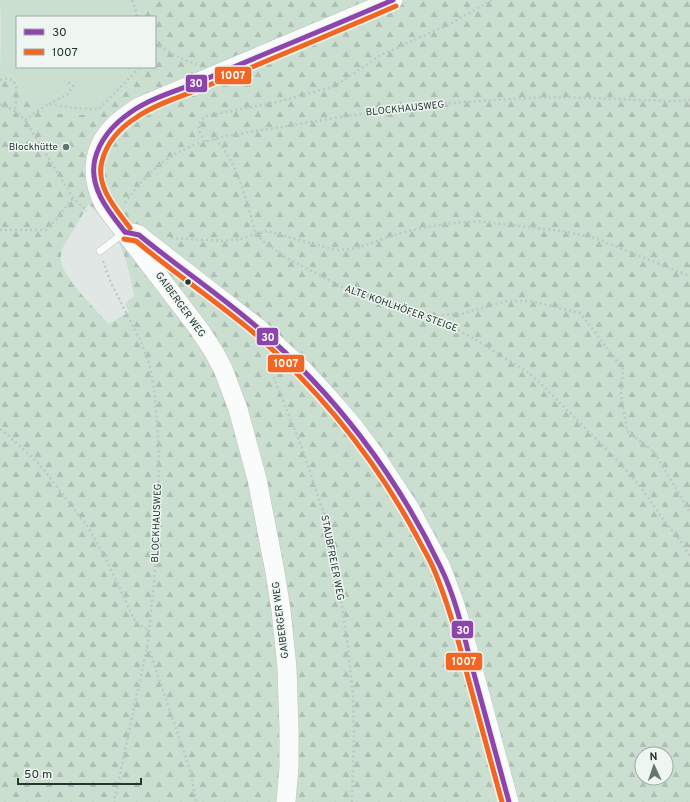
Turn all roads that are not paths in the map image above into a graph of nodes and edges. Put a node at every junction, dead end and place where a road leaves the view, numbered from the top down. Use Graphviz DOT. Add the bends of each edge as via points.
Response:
graph roads {
  1 [pos="393,0"];
  2 [pos="125,232"];
  3 [pos="100,251"];
  4 [pos="286,802"];
  5 [pos="509,802"];
  1 -- 2 [label="street, GAIBERGER WEG" via="139,107 121,120 113,127 99,149 94,177 101,199"];
  2 -- 3 [label="lane"];
  2 -- 4 [label="street, GAIBERGER WEG" via="214,352 238,409 257,479 281,610 287,668 289,730"];
  2 -- 5 [label="street" via="144,240 277,345 328,397 376,457 410,509 441,567 463,632"];
}
